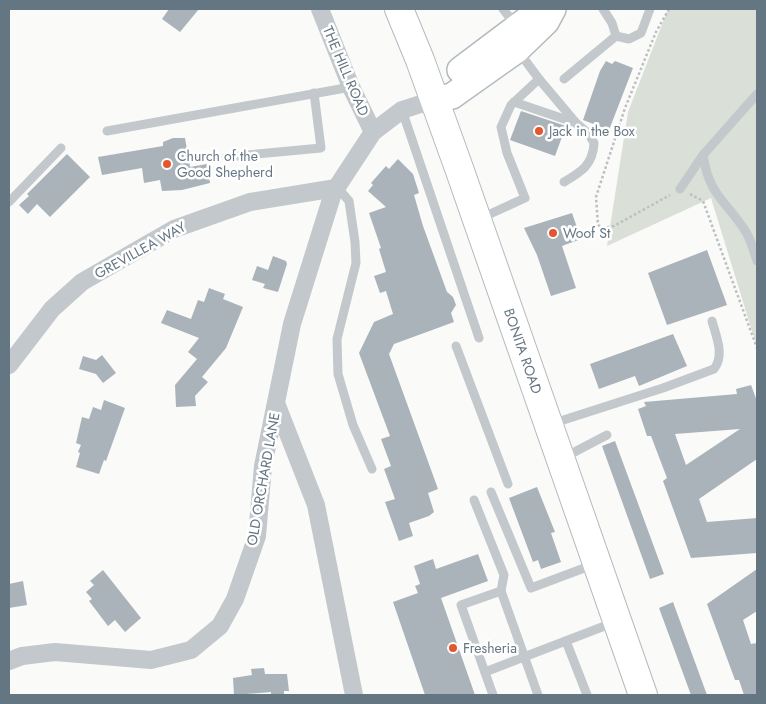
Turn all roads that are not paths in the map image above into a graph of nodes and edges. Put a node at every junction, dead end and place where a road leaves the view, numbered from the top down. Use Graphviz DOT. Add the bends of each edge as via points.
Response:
graph roads {
  1 [pos="320,9"];
  2 [pos="398,9"];
  3 [pos="542,9"];
  4 [pos="553,9"];
  5 [pos="603,9"];
  6 [pos="650,9"];
  7 [pos="512,28"];
  8 [pos="616,36"];
  9 [pos="564,78"];
  10 [pos="539,79"];
  11 [pos="351,87"];
  12 [pos="314,94"];
  13 [pos="757,94"];
  14 [pos="433,100"];
  15 [pos="514,102"];
  16 [pos="402,110"];
  17 [pos="576,123"];
  18 [pos="107,131"];
  19 [pos="373,132"];
  20 [pos="61,148"];
  21 [pos="703,155"];
  22 [pos="226,157"];
  23 [pos="564,182"];
  24 [pos="337,188"];
  25 [pos="680,189"];
  26 [pos="9,202"];
  27 [pos="477,220"];
  28 [pos="757,261"];
  29 [pos="712,321"];
  30 [pos="479,338"];
  31 [pos="456,346"];
  32 [pos="9,365"];
  33 [pos="276,403"];
  34 [pos="548,425"];
  35 [pos="607,436"];
  36 [pos="561,459"];
  37 [pos="372,469"];
  38 [pos="508,484"];
  39 [pos="491,492"];
  40 [pos="474,500"];
  41 [pos="597,563"];
  42 [pos="501,591"];
  43 [pos="617,621"];
  44 [pos="566,641"];
  45 [pos="524,657"];
  46 [pos="9,661"];
  47 [pos="485,672"];
  48 [pos="354,695"];
  49 [pos="493,695"];
  50 [pos="538,695"];
  51 [pos="587,695"];
  52 [pos="643,695"];
  1 -- 11 [label="street, THE HILL ROAD"];
  2 -- 14 [label="main road, BONITA ROAD"];
  3 -- 7 [label="main road"];
  4 -- 7 [label="main road" via="546,22"];
  5 -- 8 [label="lane"];
  6 -- 8 [label="lane" via="641,33 628,39"];
  7 -- 10 [label="lane"];
  7 -- 14 [label="main road" via="444,82"];
  8 -- 9 [label="lane"];
  10 -- 15 [label="lane"];
  10 -- 17 [label="lane"];
  11 -- 12 [label="lane"];
  11 -- 19 [label="street, THE HILL ROAD"];
  12 -- 18 [label="lane"];
  12 -- 22 [label="lane" via="321,148"];
  13 -- 21 [label="lane"];
  14 -- 16 [label="street, OLD ORCHARD LANE"];
  14 -- 27 [label="main road, BONITA ROAD"];
  15 -- 17 [label="lane"];
  15 -- 27 [label="lane" via="501,127 507,153 525,198"];
  16 -- 19 [label="street, OLD ORCHARD LANE"];
  16 -- 30 [label="lane"];
  17 -- 23 [label="lane" via="589,134 594,143 594,154 582,172"];
  19 -- 24 [label="street, OLD ORCHARD LANE"];
  20 -- 26 [label="lane"];
  21 -- 25 [label="lane"];
  21 -- 28 [label="lane" via="706,176 747,233"];
  24 -- 32 [label="street, GREVILLEA WAY" via="250,202 174,229 82,282 52,309"];
  24 -- 33 [label="street, OLD ORCHARD LANE" via="292,324"];
  24 -- 37 [label="lane" via="349,201 356,242 356,263 337,339 338,374"];
  27 -- 34 [label="main road, BONITA ROAD"];
  29 -- 34 [label="lane" via="720,352 719,363 714,369"];
  31 -- 38 [label="lane"];
  33 -- 46 [label="street, OLD ORCHARD LANE" via="263,466 257,536 235,600 220,626 191,650 151,660 55,652"];
  33 -- 48 [label="street, OLD ORCHARD LANE" via="316,505"];
  34 -- 36 [label="main road, BONITA ROAD"];
  35 -- 36 [label="lane"];
  36 -- 41 [label="main road, BONITA ROAD"];
  39 -- 41 [label="lane" via="531,588"];
  40 -- 42 [label="lane" via="504,575"];
  41 -- 43 [label="main road, BONITA ROAD"];
  42 -- 45 [label="lane"];
  42 -- 47 [label="lane" via="461,605"];
  43 -- 44 [label="lane"];
  43 -- 52 [label="main road, BONITA ROAD"];
  44 -- 45 [label="lane"];
  44 -- 51 [label="lane"];
  45 -- 47 [label="lane"];
  45 -- 50 [label="lane"];
  47 -- 49 [label="lane"];
}
